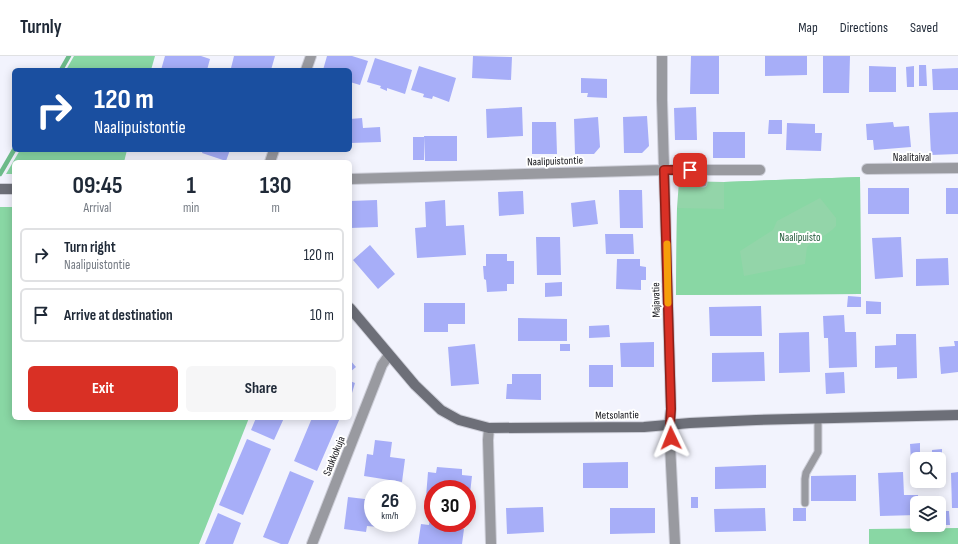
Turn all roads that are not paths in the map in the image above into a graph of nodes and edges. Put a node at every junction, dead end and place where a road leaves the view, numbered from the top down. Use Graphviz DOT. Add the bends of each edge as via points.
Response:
graph roads {
  1 [pos="311,56"];
  2 [pos="662,56"];
  3 [pos="307,68"];
  4 [pos="958,168"];
  5 [pos="867,169"];
  6 [pos="664,170"];
  7 [pos="703,170"];
  8 [pos="760,170"];
  9 [pos="352,179"];
  10 [pos="703,183"];
  11 [pos="0,189"];
  12 [pos="12,189"];
  13 [pos="352,310"];
  14 [pos="390,355"];
  15 [pos="958,415"];
  16 [pos="818,418"];
  17 [pos="670,425"];
  18 [pos="489,428"];
  19 [pos="805,503"];
  20 [pos="312,544"];
  21 [pos="491,544"];
  22 [pos="675,544"];
  1 -- 3 [label="street"];
  2 -- 6 [label="street, Majavatie"];
  4 -- 5 [label="street, Naalitaival"];
  6 -- 7 [label="street, Naalipuistontie"];
  6 -- 9 [label="street, Naalipuistontie"];
  6 -- 17 [label="street, Majavatie"];
  7 -- 8 [label="street, Naalipuistontie"];
  7 -- 10 [label="lane"];
  11 -- 12 [label="street"];
  13 -- 14 [label="street, Metsolantie"];
  14 -- 18 [label="street, Metsolantie" via="415,385 441,410 459,420"];
  14 -- 20 [label="street, Saukkokuja" via="382,365"];
  15 -- 16 [label="street, Metsolantie"];
  16 -- 17 [label="street, Metsolantie"];
  16 -- 19 [label="lane" via="818,452 806,473"];
  17 -- 18 [label="street, Metsolantie"];
  17 -- 22 [label="street, Majavatie"];
  18 -- 21 [label="street"];
}
